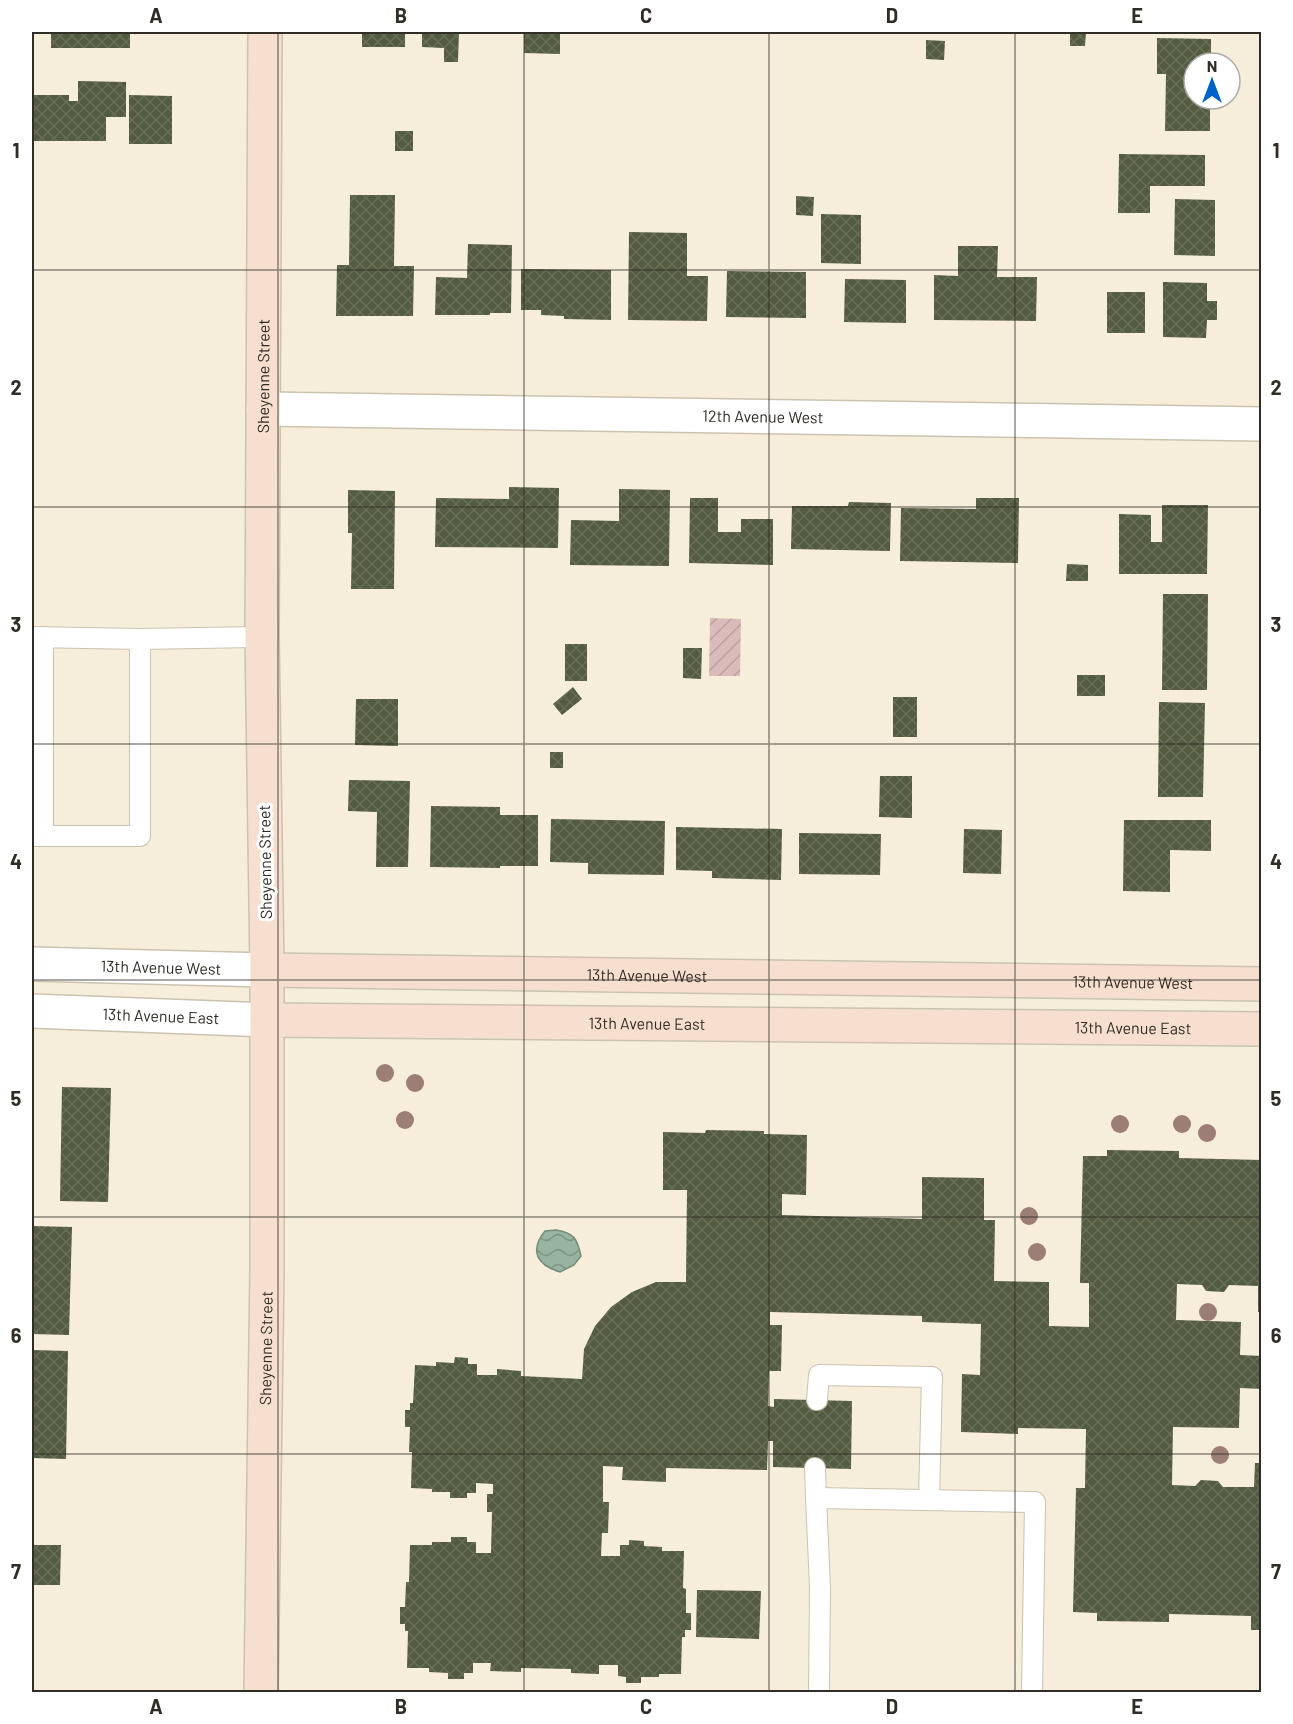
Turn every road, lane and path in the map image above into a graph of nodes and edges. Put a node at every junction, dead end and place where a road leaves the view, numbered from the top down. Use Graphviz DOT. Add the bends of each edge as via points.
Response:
graph roads {
  1 [pos="265,32"];
  2 [pos="263,409"];
  3 [pos="1262,424"];
  4 [pos="37,637"];
  5 [pos="262,637"];
  6 [pos="140,639"];
  7 [pos="37,836"];
  8 [pos="32,964"];
  9 [pos="267,970"];
  10 [pos="1262,984"];
  11 [pos="32,1011"];
  12 [pos="267,1020"];
  13 [pos="1262,1029"];
  14 [pos="817,1400"];
  15 [pos="815,1468"];
  16 [pos="816,1498"];
  17 [pos="929,1500"];
  18 [pos="261,1692"];
  19 [pos="819,1692"];
  20 [pos="1032,1692"];
  1 -- 2 [label="main road, Sheyenne Street"];
  2 -- 3 [label="street, 12th Avenue West"];
  2 -- 5 [label="main road, Sheyenne Street"];
  4 -- 6 [label="lane"];
  4 -- 7 [label="lane"];
  5 -- 6 [label="lane"];
  5 -- 9 [label="main road, Sheyenne Street"];
  6 -- 7 [label="lane" via="140,836"];
  8 -- 9 [label="street, 13th Avenue West"];
  9 -- 10 [label="main road, 13th Avenue West"];
  9 -- 12 [label="main road, Sheyenne Street"];
  11 -- 12 [label="street, 13th Avenue East"];
  12 -- 13 [label="main road, 13th Avenue East"];
  12 -- 18 [label="main road, Sheyenne Street"];
  14 -- 17 [label="lane" via="819,1374 932,1377"];
  15 -- 16 [label="lane"];
  16 -- 17 [label="lane"];
  16 -- 19 [label="lane"];
  17 -- 20 [label="lane" via="1035,1502"];
}
